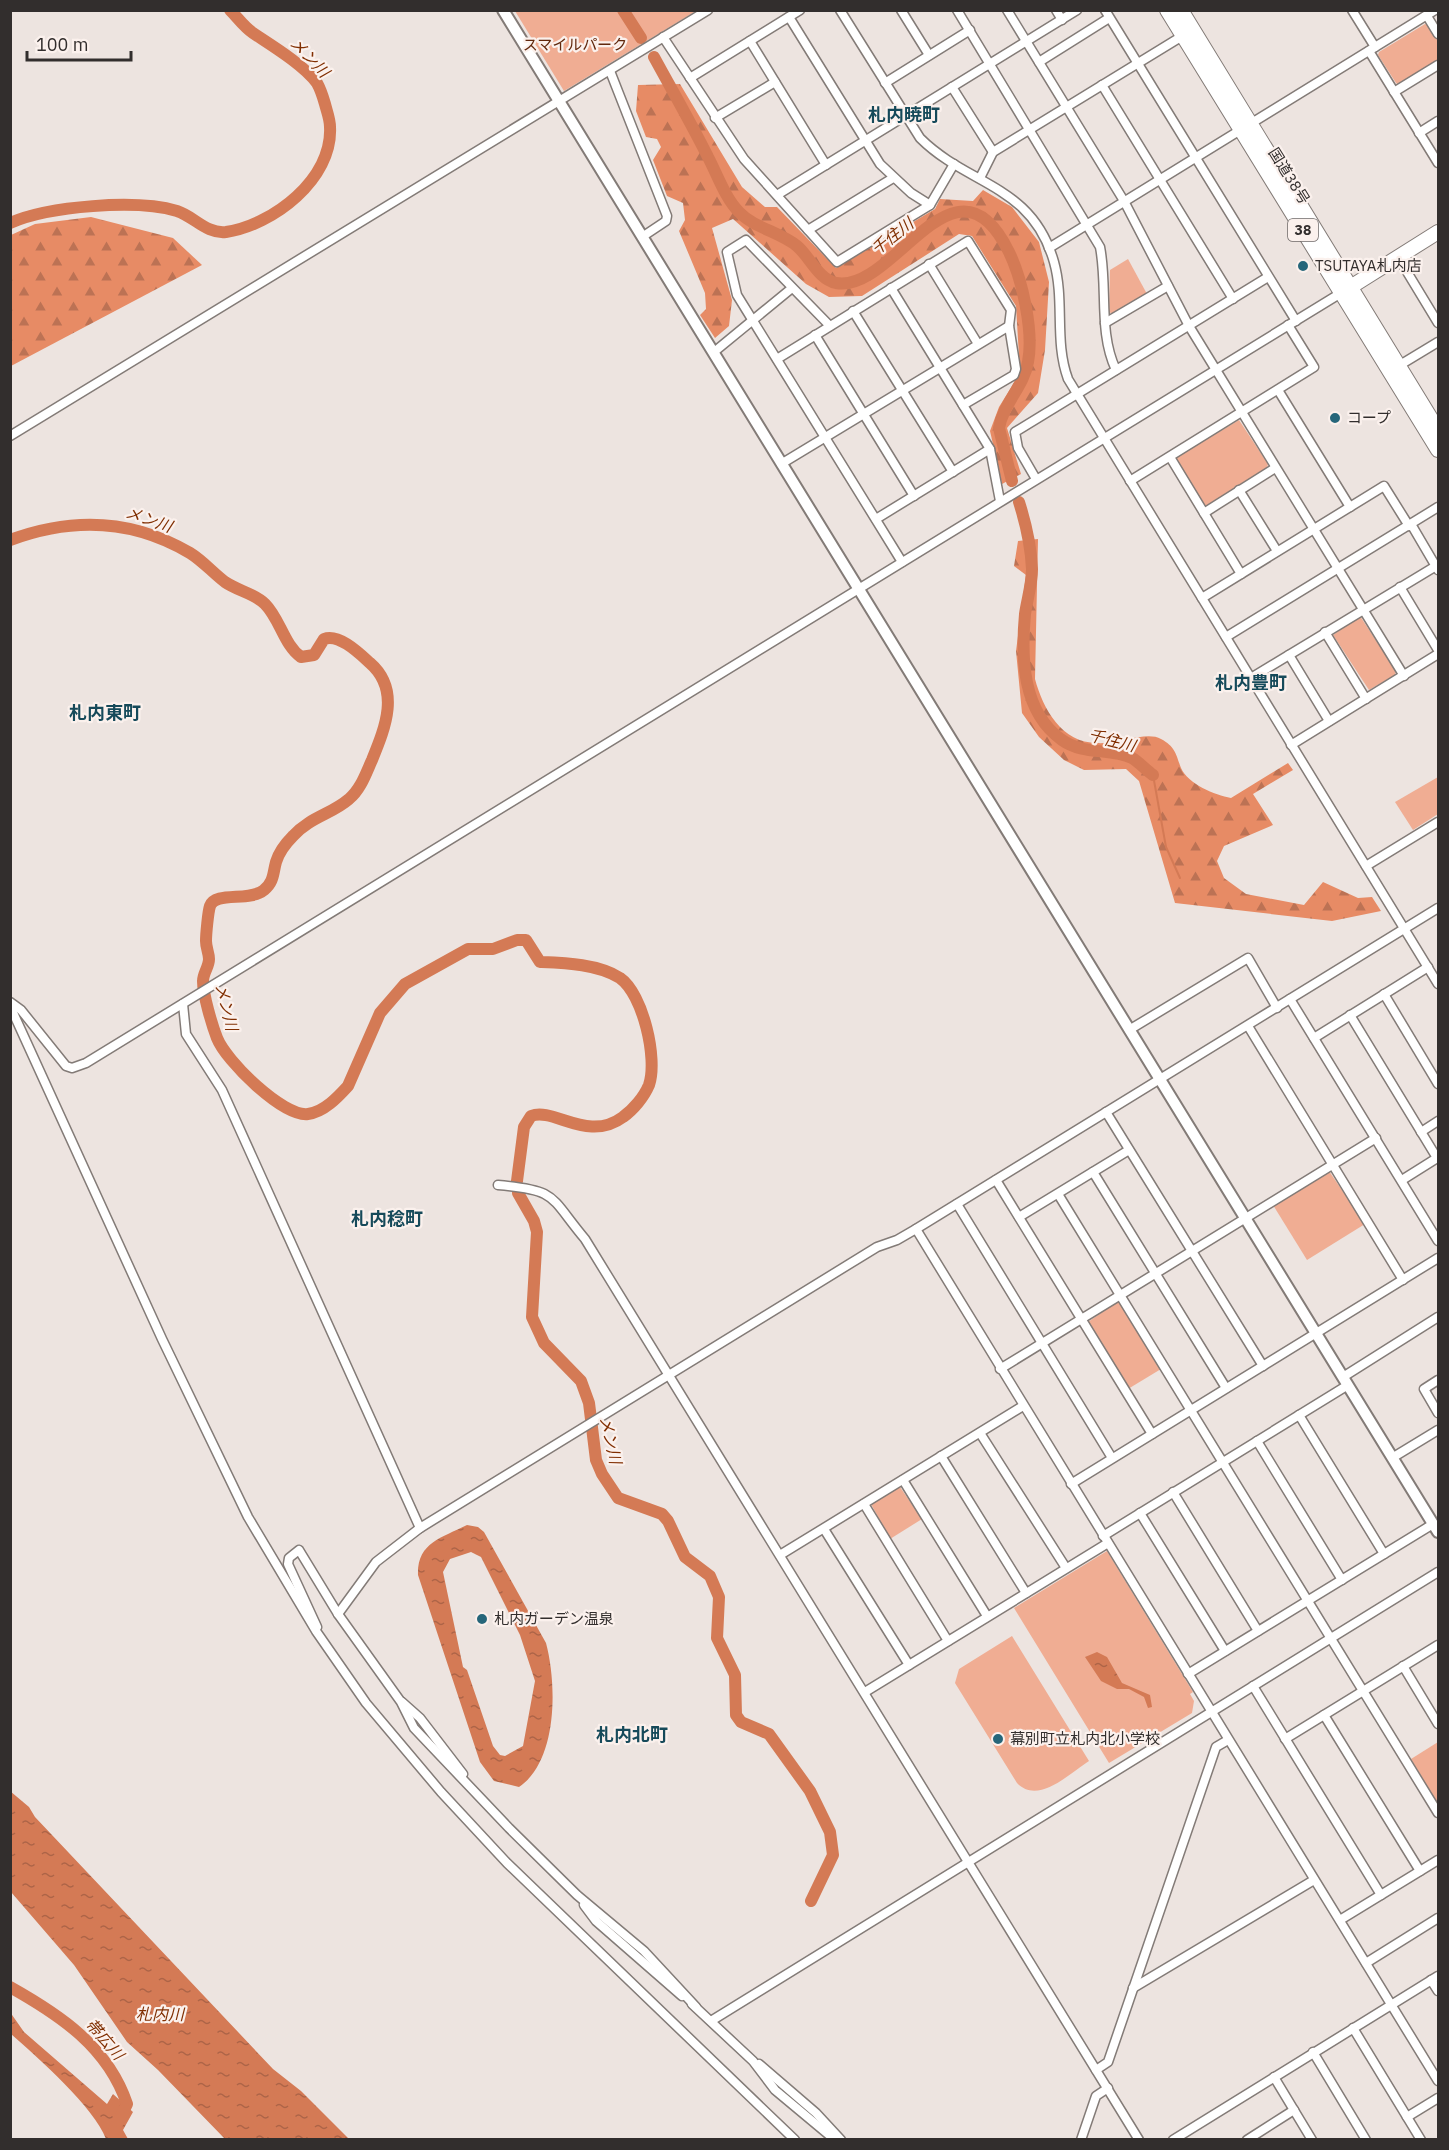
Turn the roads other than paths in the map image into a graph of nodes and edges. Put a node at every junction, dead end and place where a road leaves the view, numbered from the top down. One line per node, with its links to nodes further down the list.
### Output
1 (503, 10): 36 (street)
2 (708, 10): 20 (street)
3 (800, 10): 15 (street)
4 (840, 10): 32 (street)
5 (901, 10): 24 (street)
6 (957, 10): 17 (street)
7 (1007, 10): 22 (street)
8 (1056, 10): 16 (street)
9 (1077, 10): 16 (street)
10 (1167, 10): 19 (main road, 国道38号 / 38)
11 (1181, 10): 41 (main road, 国道38号 / 38)
12 (1352, 10): 23 (street)
13 (1431, 13): 18 (street); 23 (street)
14 (1107, 14): 25 (street); 27 (street)
15 (789, 17): 21 (street); 44 (street)
16 (1062, 20): 22 (street)
17 (969, 30): 24 (street); 26 (street)
18 (1438, 34)
19 (1184, 35): 27 (street); 41 (main road, 国道38号 / 38)
20 (663, 37): 29 (street); 30 (street)
21 (750, 41): 30 (street); 31 (street)
22 (1027, 42): 25 (street); 26 (street)
23 (1372, 49): 35 (street); 41 (street)
24 (929, 55): 32 (street)
25 (1039, 62): 37 (street)
26 (990, 64): 34 (street); 42 (street)
27 (1137, 64): 33 (street); 46 (street)
28 (1438, 64): 35 (street)
29 (610, 71): 36 (street); 59 (street)
30 (690, 78): 39 (street)
31 (775, 82): 39 (street); 49 (street)
32 (885, 83): 38 (street)
33 (1102, 85): 37 (street); 52 (street)
34 (952, 87): 38 (street); 45 (street)
35 (1394, 92): 43 (street)
36 (560, 102): 59 (street); 93 (street)
37 (1066, 107): 42 (street); 54 (street)
38 (905, 117): 44 (street); 47 (street)
39 (715, 118): 53 (street)
40 (1438, 121): 43 (street)
41 (1246, 126): 46 (street); 67 (main road, 国道38号 / 38)
42 (1031, 129): 45 (street); 56 (street)
43 (1419, 133): 48 (street)
44 (865, 141): 49 (street); 50 (street)
45 (993, 152): 51 (street)
46 (1196, 157): 52 (street); 63 (street)
47 (954, 164): 51 (street); 55 (street)
48 (1438, 164)
49 (826, 165): 53 (street)
50 (893, 178): 55 (street); 57 (street)
51 (980, 178): 60 (street)
52 (1160, 179): 54 (street); 68 (street)
53 (777, 195): 57 (street)
54 (1124, 201): 56 (street); 64 (street)
55 (930, 205): 57 (street)
56 (1089, 224): 60 (street); 71 (street)
57 (808, 230)
58 (1438, 232): 61 (main road)
59 (642, 237): 80 (street)
60 (1048, 248): 88 (street)
61 (1398, 257): 67 (main road); 73 (street)
62 (929, 264): 66 (street); 75 (street); 79 (street)
63 (1268, 277): 68 (street); 72 (street)
64 (1168, 286): 71 (street); 76 (street)
65 (792, 288): 70 (street); 70 (street); 74 (street)
66 (891, 288): 69 (street); 83 (street)
67 (1346, 290): 72 (street); 82 (main road, 国道38号 / 38); 97 (main road, 国道38号 / 38)
68 (1233, 298): 76 (street)
69 (853, 311): 74 (street); 86 (street)
70 (753, 321): 80 (street); 81 (street)
71 (1105, 323): 84 (street)
72 (1292, 323): 85 (street); 87 (street)
73 (1438, 323)
74 (830, 326): 77 (street)
75 (1009, 326): 79 (street); 89 (street)
76 (1189, 326): 84 (street); 85 (street)
77 (815, 335): 81 (street); 90 (street)
78 (1438, 342): 82 (street)
79 (978, 344): 83 (street)
80 (714, 352): 99 (street)
81 (777, 359): 94 (street)
82 (1400, 365): 92 (main road, 国道38号 / 38)
83 (939, 367): 86 (street); 89 (street)
84 (1116, 370): 88 (street)
85 (1215, 370): 91 (street); 95 (street)
86 (901, 390): 90 (street); 101 (street)
87 (1278, 390): 91 (street); 107 (street)
88 (1076, 394): 95 (street); 102 (street)
89 (963, 405): 96 (street)
90 (864, 413): 94 (street); 105 (street)
91 (1242, 413): 98 (street); 100 (street)
92 (1438, 430)
93 (10, 436)
94 (825, 437): 99 (street); 110 (street)
95 (1104, 438): 102 (street); 103 (street)
96 (990, 449): 101 (street); 106 (street)
97 (1438, 450)
98 (1170, 457): 103 (street); 109 (street)
99 (782, 464): 119 (street)
100 (1275, 468): 104 (street); 112 (street)
101 (953, 472): 105 (street)
102 (1036, 479): 106 (street)
103 (1130, 481): 120 (street)
104 (1239, 490): 109 (street); 113 (street)
105 (914, 496): 110 (street)
106 (1000, 501): 114 (street)
107 (1350, 507): 111 (street); 112 (street)
108 (1438, 507): 111 (street)
109 (1204, 513): 117 (street)
110 (876, 519): 114 (street)
111 (1410, 525): 115 (street); 116 (street)
112 (1313, 529): 113 (street); 115 (street)
113 (1277, 551): 117 (street)
114 (902, 562): 119 (street)
115 (1338, 568): 121 (street); 123 (street)
116 (1437, 568): 118 (street)
117 (1241, 573): 120 (street)
118 (1400, 587): 121 (street); 124 (street)
119 (858, 588): 141 (street); 145 (street)
120 (1202, 598): 123 (street)
121 (1363, 609): 122 (street); 127 (street)
122 (1325, 632): 126 (street); 129 (street)
123 (1226, 638): 128 (street)
124 (1438, 650)
125 (1438, 654): 127 (street)
126 (1289, 655): 128 (street); 130 (street)
127 (1404, 676): 129 (street)
128 (1251, 678): 131 (street)
129 (1366, 699): 130 (street)
130 (1329, 721): 131 (street)
131 (1291, 745): 133 (street)
132 (1438, 822): 133 (street)
133 (1366, 866): 135 (street)
134 (1438, 908): 135 (street)
135 (1404, 929): 136 (street); 139 (street)
136 (1428, 967): 137 (street); 138 (street)
137 (1438, 984)
138 (1384, 994): 143 (street); 148 (street)
139 (1290, 999): 142 (street); 146 (street)
140 (10, 1004): 141 (street); 210 (street)
141 (183, 1004): 197 (street)
142 (1277, 1008): 144 (street); 145 (street)
143 (1350, 1016): 146 (street); 151 (street)
144 (1248, 1026): 147 (street); 154 (street)
145 (1129, 1030): 147 (street)
146 (1314, 1038): 152 (street)
147 (1160, 1079): 149 (street); 162 (street)
148 (1438, 1084)
149 (1107, 1112): 153 (street); 156 (street)
150 (1438, 1121): 151 (street)
151 (1421, 1132): 157 (street)
152 (1376, 1138): 154 (street); 157 (street)
153 (1130, 1150): 155 (street); 165 (street)
154 (1333, 1165): 162 (street); 168 (street)
155 (1093, 1172): 159 (street); 167 (street)
156 (996, 1180): 160 (street); 161 (street)
157 (1402, 1180): 164 (street)
158 (498, 1185): 176 (street)
159 (1058, 1194): 161 (street); 169 (street)
160 (957, 1204): 163 (street); 173 (street)
161 (1019, 1217): 171 (street)
162 (1245, 1218): 165 (street); 172 (street)
163 (916, 1229): 175 (street); 176 (street)
164 (1438, 1240)
165 (1192, 1251): 167 (street); 174 (street)
166 (1438, 1258): 168 (street)
167 (1156, 1274): 169 (street); 179 (street)
168 (1403, 1280): 172 (street)
169 (1121, 1294): 171 (street); 181 (street)
170 (1438, 1317): 178 (street)
171 (1081, 1319): 173 (street); 186 (street)
172 (1316, 1334): 174 (street); 178 (street)
173 (1042, 1344): 175 (street); 189 (street)
174 (1263, 1366): 179 (street)
175 (1000, 1369): 180 (street)
176 (668, 1374): 197 (street); 202 (street)
177 (1438, 1380): 182 (street)
178 (1345, 1381): 183 (street); 190 (street)
179 (1226, 1388): 181 (street)
180 (1023, 1406): 185 (street); 193 (street)
181 (1191, 1410): 186 (street); 191 (street)
182 (1438, 1413)
183 (1299, 1415): 187 (street); 201 (street)
184 (1438, 1430): 190 (street)
185 (980, 1432): 188 (street); 203 (street)
186 (1152, 1434): 189 (street)
187 (1257, 1441): 191 (street); 205 (street)
188 (941, 1456): 192 (street); 206 (street)
189 (1112, 1458): 193 (street)
190 (1392, 1458): 198 (street)
191 (1223, 1462): 194 (street); 207 (street)
192 (903, 1480): 195 (street); 209 (street)
193 (1071, 1484): 200 (street)
194 (1173, 1492): 196 (street); 211 (street)
195 (864, 1504): 199 (street); 213 (street)
196 (1140, 1513): 200 (street); 215 (street)
197 (420, 1527): 208 (street)
198 (1436, 1528): 201 (street)
199 (824, 1529): 202 (street); 216 (street)
200 (1105, 1539): 203 (street); 218 (street)
201 (1384, 1554): 205 (street)
202 (780, 1555): 221 (street)
203 (1066, 1569): 206 (street)
204 (1438, 1572): 212 (street)
205 (1342, 1580): 207 (street)
206 (1026, 1593): 209 (street)
207 (1309, 1600): 211 (street); 212 (street)
208 (338, 1614): 210 (street); 240 (street)
209 (987, 1616): 213 (street)
210 (316, 1631): 252 (street)
211 (1258, 1631): 215 (street)
212 (1332, 1638): 219 (street); 220 (street)
213 (948, 1641): 216 (street)
214 (1438, 1645): 217 (street)
215 (1225, 1652): 218 (street)
216 (909, 1665): 221 (street)
217 (1403, 1666): 220 (street); 224 (street)
218 (1188, 1674): 222 (street)
219 (1253, 1686): 222 (street); 225 (street)
220 (1364, 1690): 223 (street); 227 (street)
221 (865, 1692): 229 (street)
222 (1211, 1712): 226 (street); 229 (street)
223 (1324, 1715): 225 (street); 230 (street)
224 (1438, 1724)
225 (1285, 1739): 232 (street)
226 (1228, 1740): 231 (street); 237 (street)
227 (1438, 1813)
228 (1438, 1860): 230 (street)
229 (969, 1862): 240 (street); 244 (street)
230 (1420, 1871): 232 (street)
231 (1314, 1880): 234 (street); 237 (street)
232 (1381, 1895): 234 (street)
233 (1438, 1918): 235 (street)
234 (1340, 1920): 235 (street)
235 (1366, 1963): 239 (street)
236 (1435, 1978): 238 (street); 239 (street)
237 (1133, 1988): 244 (street)
238 (1438, 1991)
239 (1391, 2005): 241 (street); 246 (street)
240 (711, 2021): 243 (street)
241 (1353, 2028): 242 (street); 250 (street)
242 (1313, 2052): 245 (street); 260 (street)
243 (753, 2061): 253 (street); 254 (street)
244 (1096, 2070): 247 (street)
245 (1274, 2077): 249 (street); 257 (street)
246 (1438, 2081)
247 (1108, 2088): 255 (street); 256 (street)
248 (1438, 2098): 250 (street)
249 (1294, 2110): 251 (street); 259 (street)
250 (1407, 2117): 261 (street)
251 (1259, 2136): 258 (street)
252 (795, 2139)
253 (835, 2139)
254 (841, 2139)
255 (1081, 2139)
256 (1139, 2139)
257 (1173, 2139)
258 (1247, 2139)
259 (1312, 2139)
260 (1366, 2139)
261 (1421, 2139)

